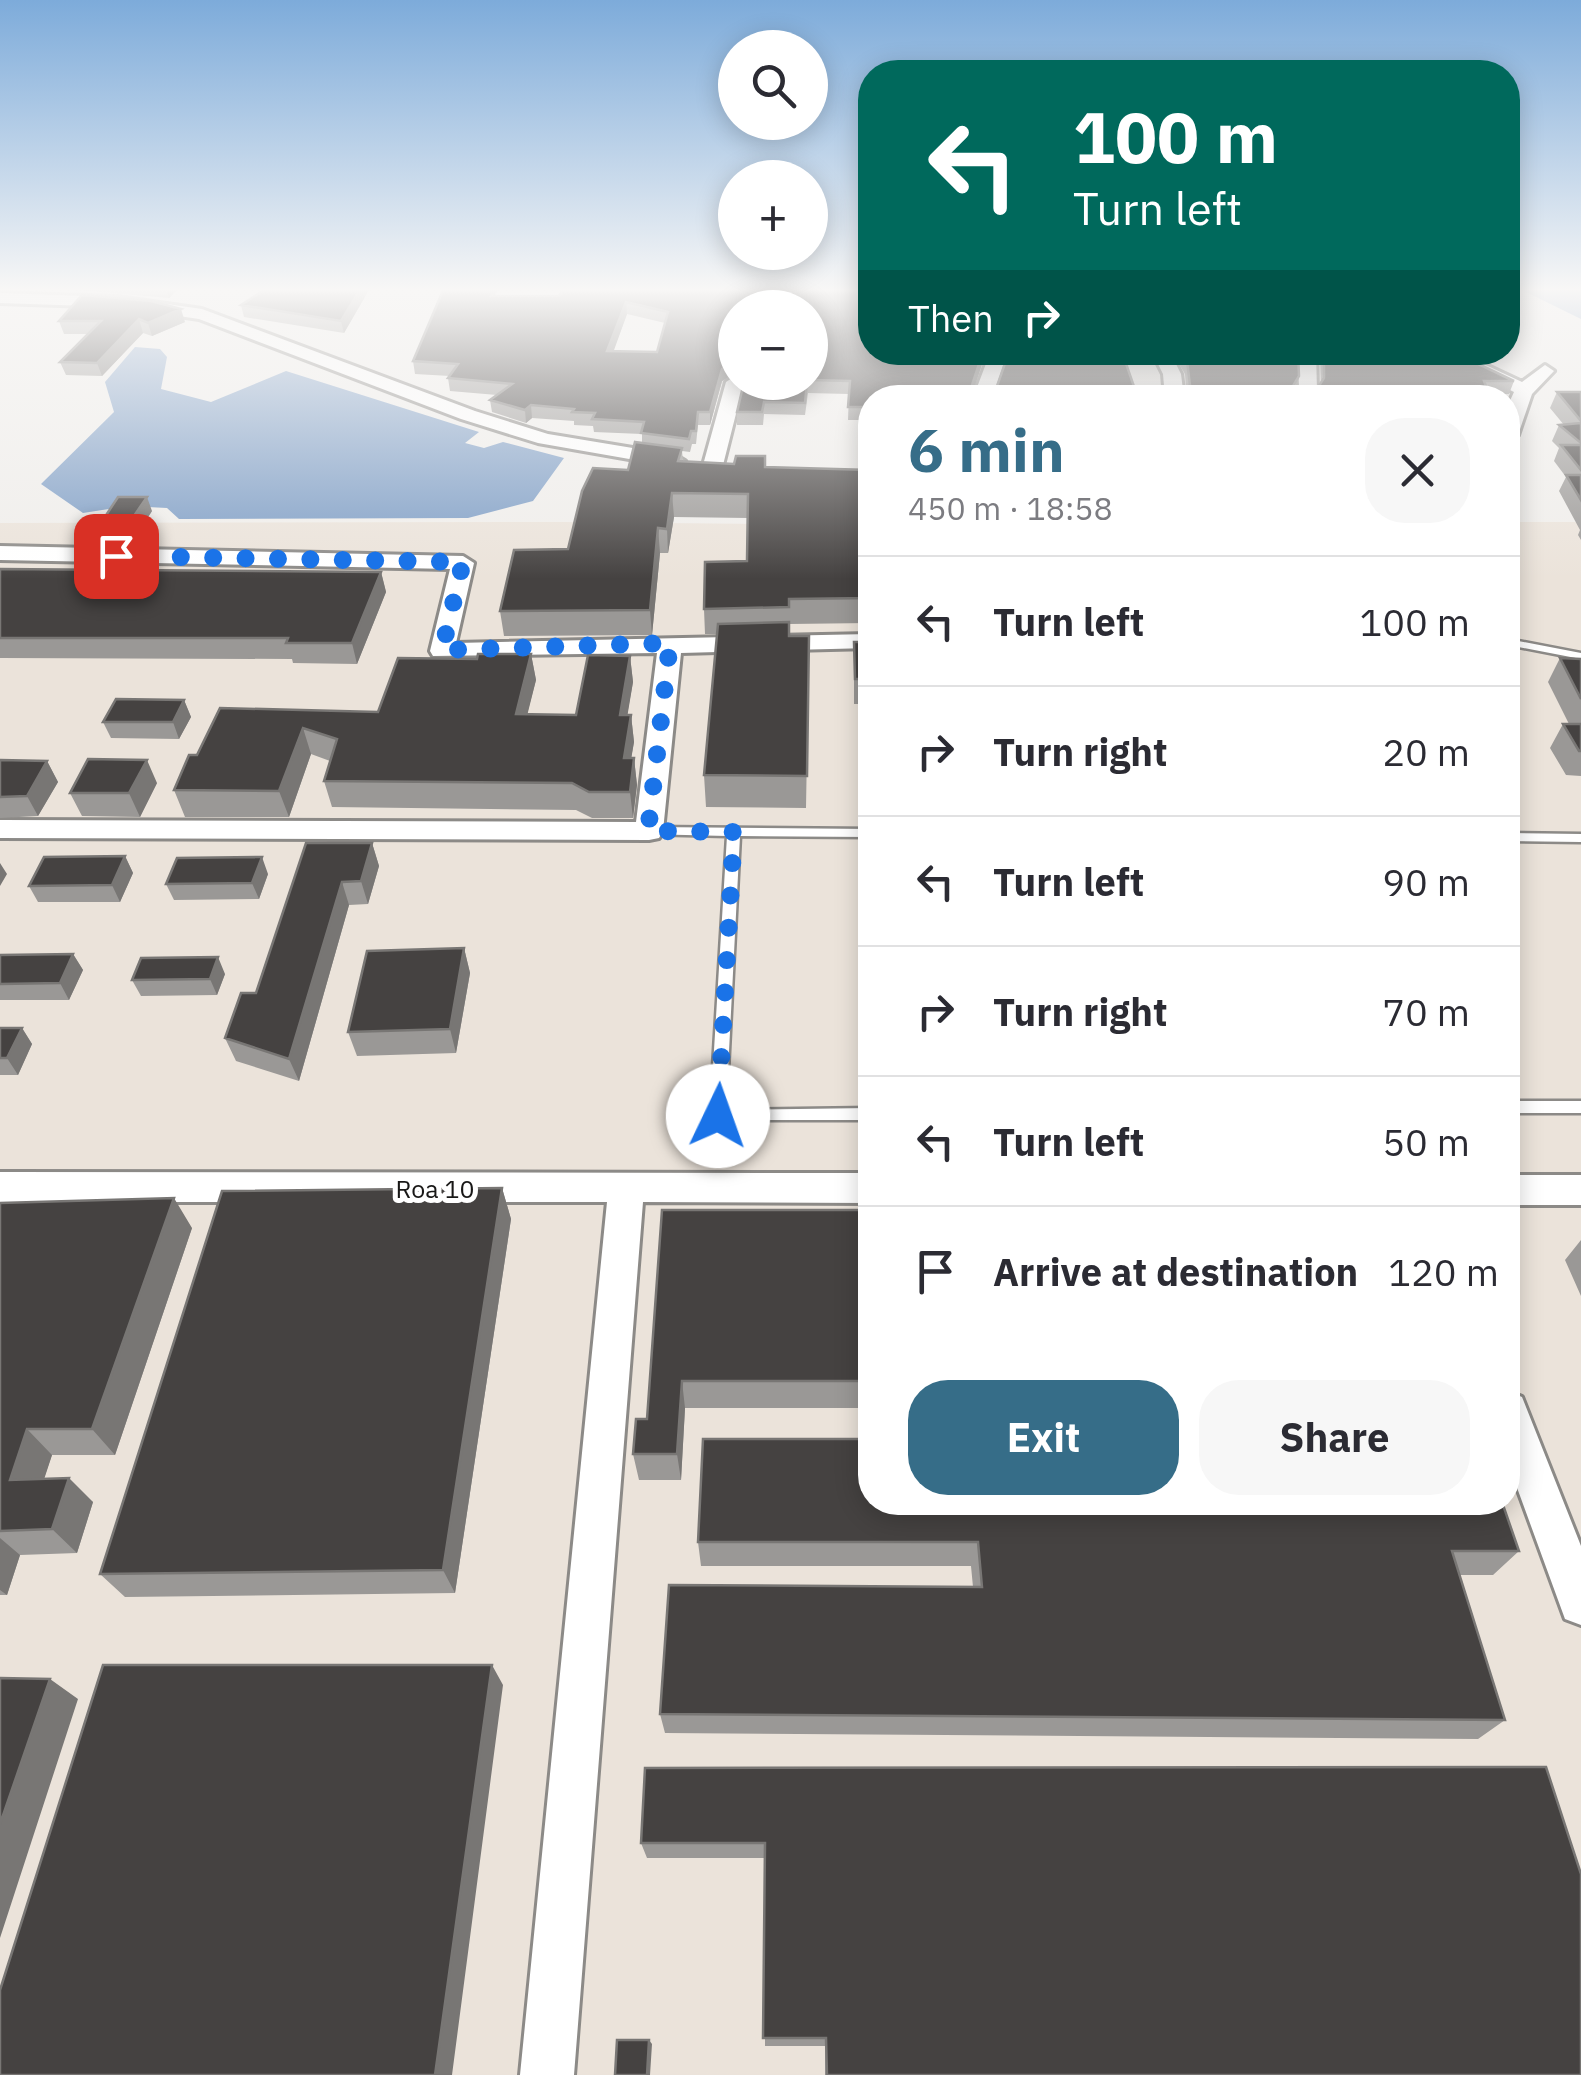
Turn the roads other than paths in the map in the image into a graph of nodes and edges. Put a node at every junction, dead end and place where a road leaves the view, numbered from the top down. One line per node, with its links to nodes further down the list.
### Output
1 (387, 385): 5 (street)
2 (1528, 385): 3 (street)
3 (1522, 389): 4 (street)
4 (1520, 393)
5 (732, 400)
6 (0, 553): 8 (street)
7 (858, 641): 8 (street)
8 (670, 643): 12 (street)
9 (1520, 644): 10 (lane)
10 (1581, 656)
11 (0, 829): 12 (street)
12 (648, 831): 13 (lane)
13 (734, 832): 14 (lane); 19 (lane)
14 (858, 833)
15 (1520, 837): 16 (lane)
16 (1581, 838)
17 (1581, 1106): 18 (lane)
18 (1520, 1107)
19 (858, 1114)
20 (0, 1187): 21 (street, Roa 10)
21 (626, 1188): 22 (street, Roa 10); 27 (street)
22 (858, 1188)
23 (1520, 1190): 24 (street)
24 (1581, 1190)
25 (1520, 1442): 26 (street)
26 (1581, 1604)
27 (547, 2075)

